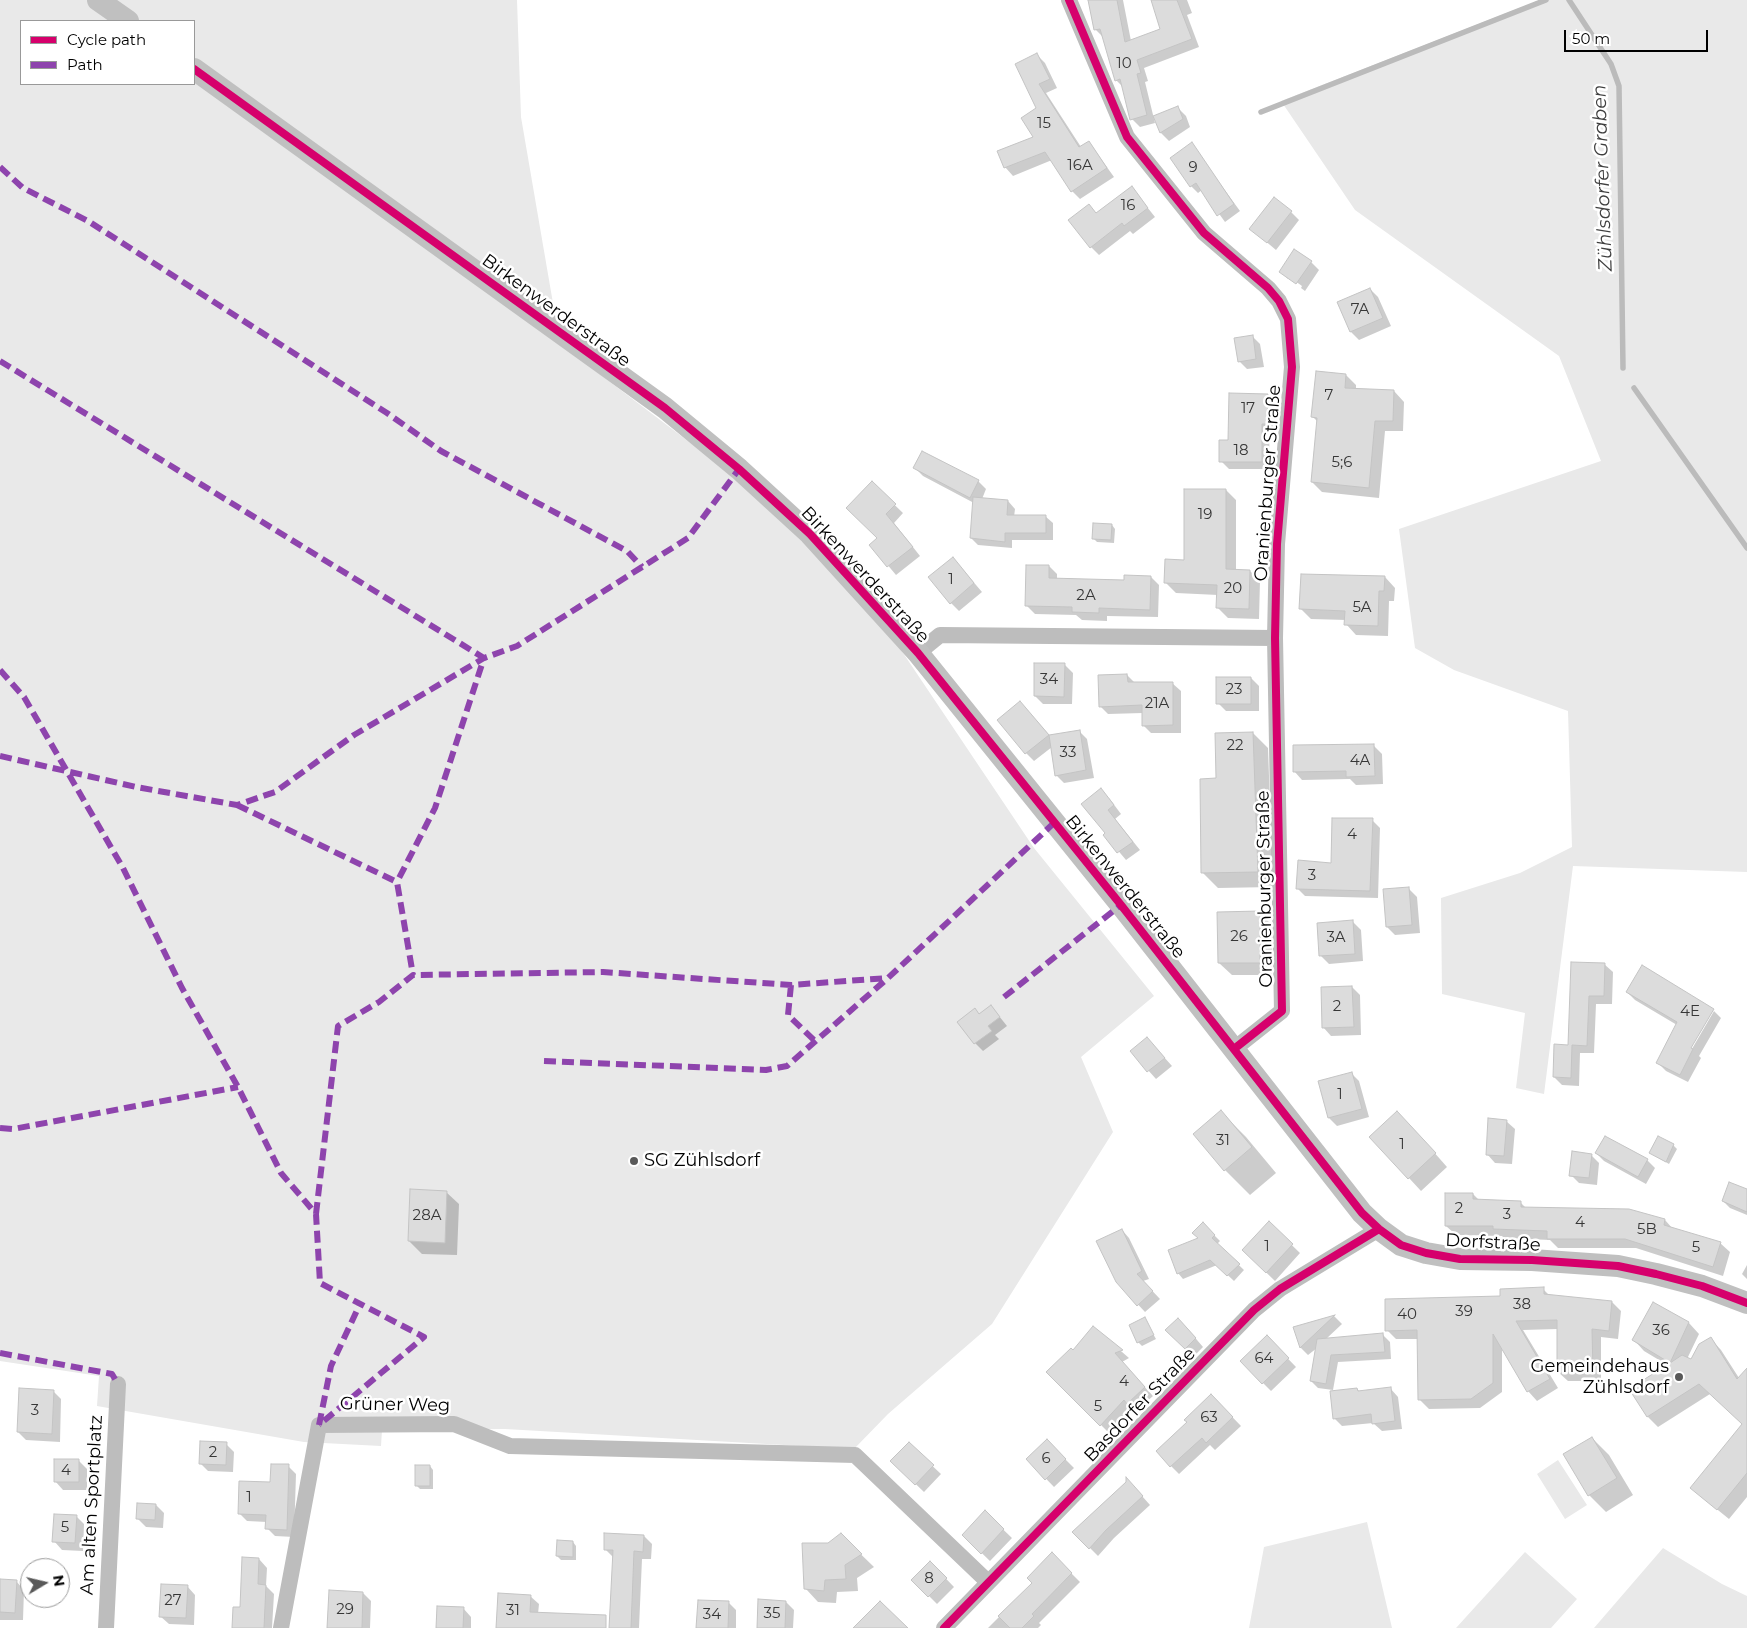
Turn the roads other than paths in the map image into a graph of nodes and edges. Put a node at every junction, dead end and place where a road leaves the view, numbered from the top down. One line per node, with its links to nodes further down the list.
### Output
1 (98, 0): 3 (street)
2 (1069, 0): 5 (street, Oranienburger Straße)
3 (127, 20)
4 (195, 70): 6 (street, Birkenwerderstraße)
5 (1275, 638): 6 (street); 7 (street, Oranienburger Straße)
6 (918, 653): 7 (street, Birkenwerderstraße)
7 (1234, 1049): 8 (street, Dorfstraße)
8 (1379, 1230): 9 (street, Dorfstraße); 11 (street, Basdorfer Straße)
9 (1747, 1303)
10 (118, 1384): 12 (street, Am alten Sportplatz)
11 (988, 1582): 13 (street, Grüner Weg); 14 (street, Basdorfer Straße)
12 (106, 1628)
13 (281, 1628)
14 (944, 1628)

